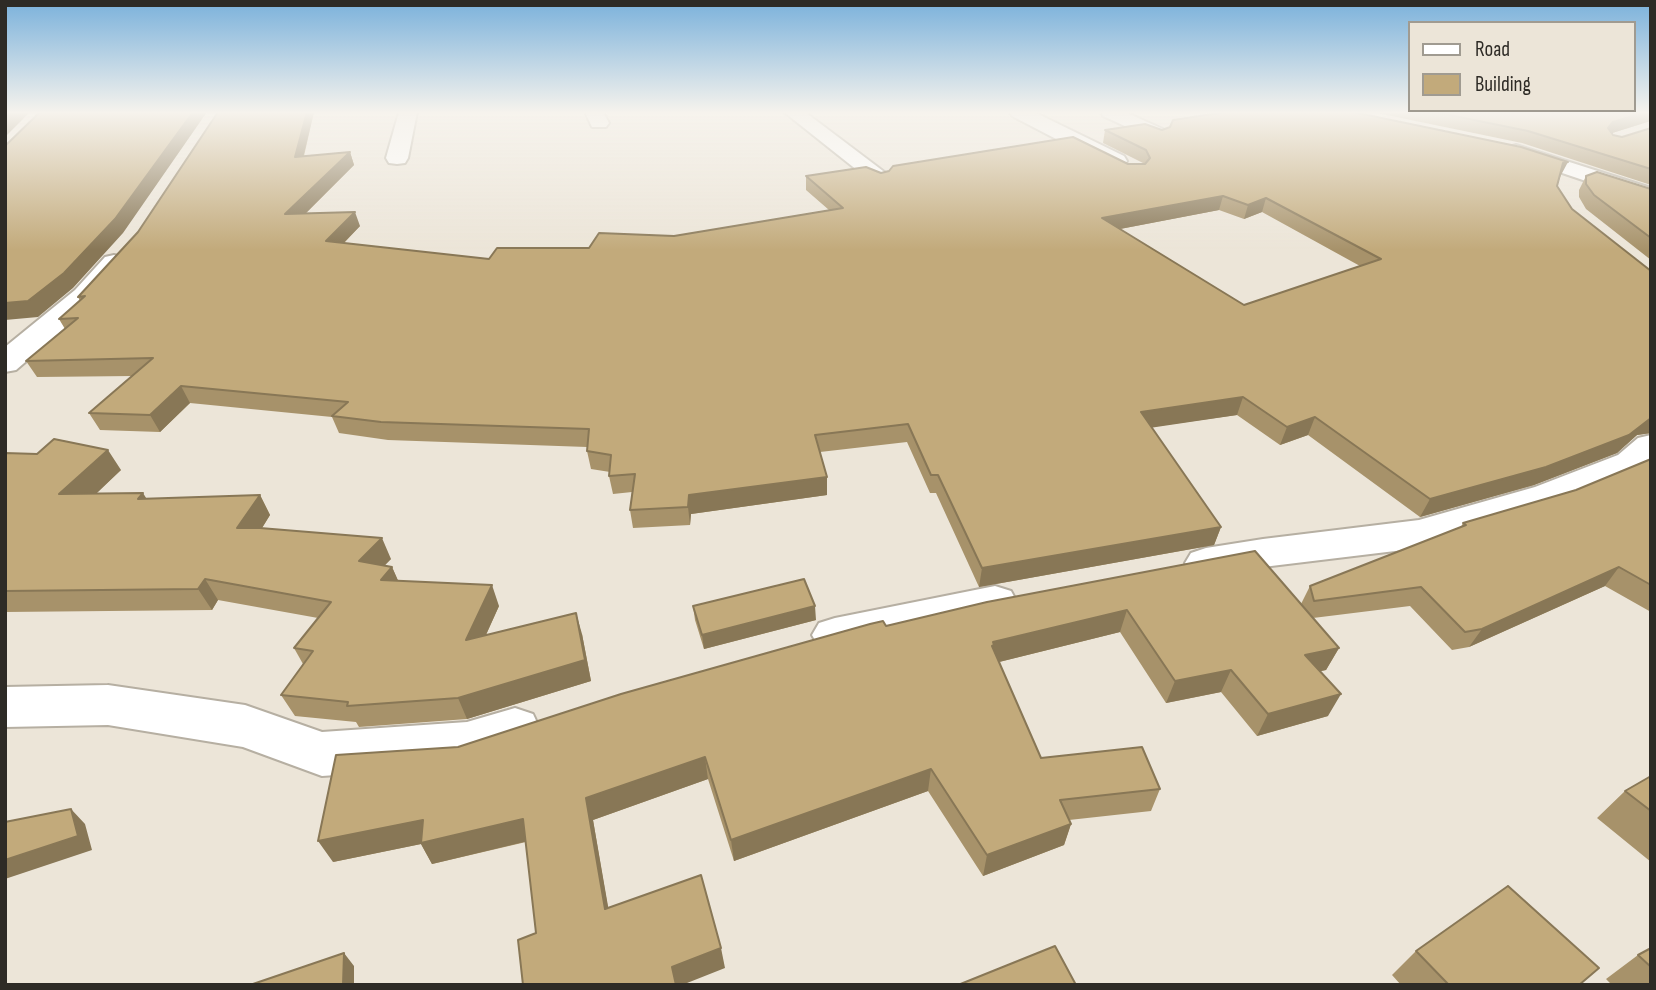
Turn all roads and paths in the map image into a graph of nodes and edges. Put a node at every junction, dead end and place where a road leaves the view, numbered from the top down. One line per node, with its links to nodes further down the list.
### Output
1 (855, 158): 6 (street)
2 (1110, 158): 4 (street)
3 (1535, 158): 5 (street)
4 (1133, 170)
5 (1592, 175): 7 (street); 8 (street)
6 (880, 177)
7 (1565, 191)
8 (1651, 196)
9 (126, 249): 10 (street)
10 (5, 363)
11 (1651, 446): 12 (street)
12 (1168, 570)
13 (1032, 596): 14 (street)
14 (791, 647)
15 (5, 707): 16 (street)
16 (559, 714)

